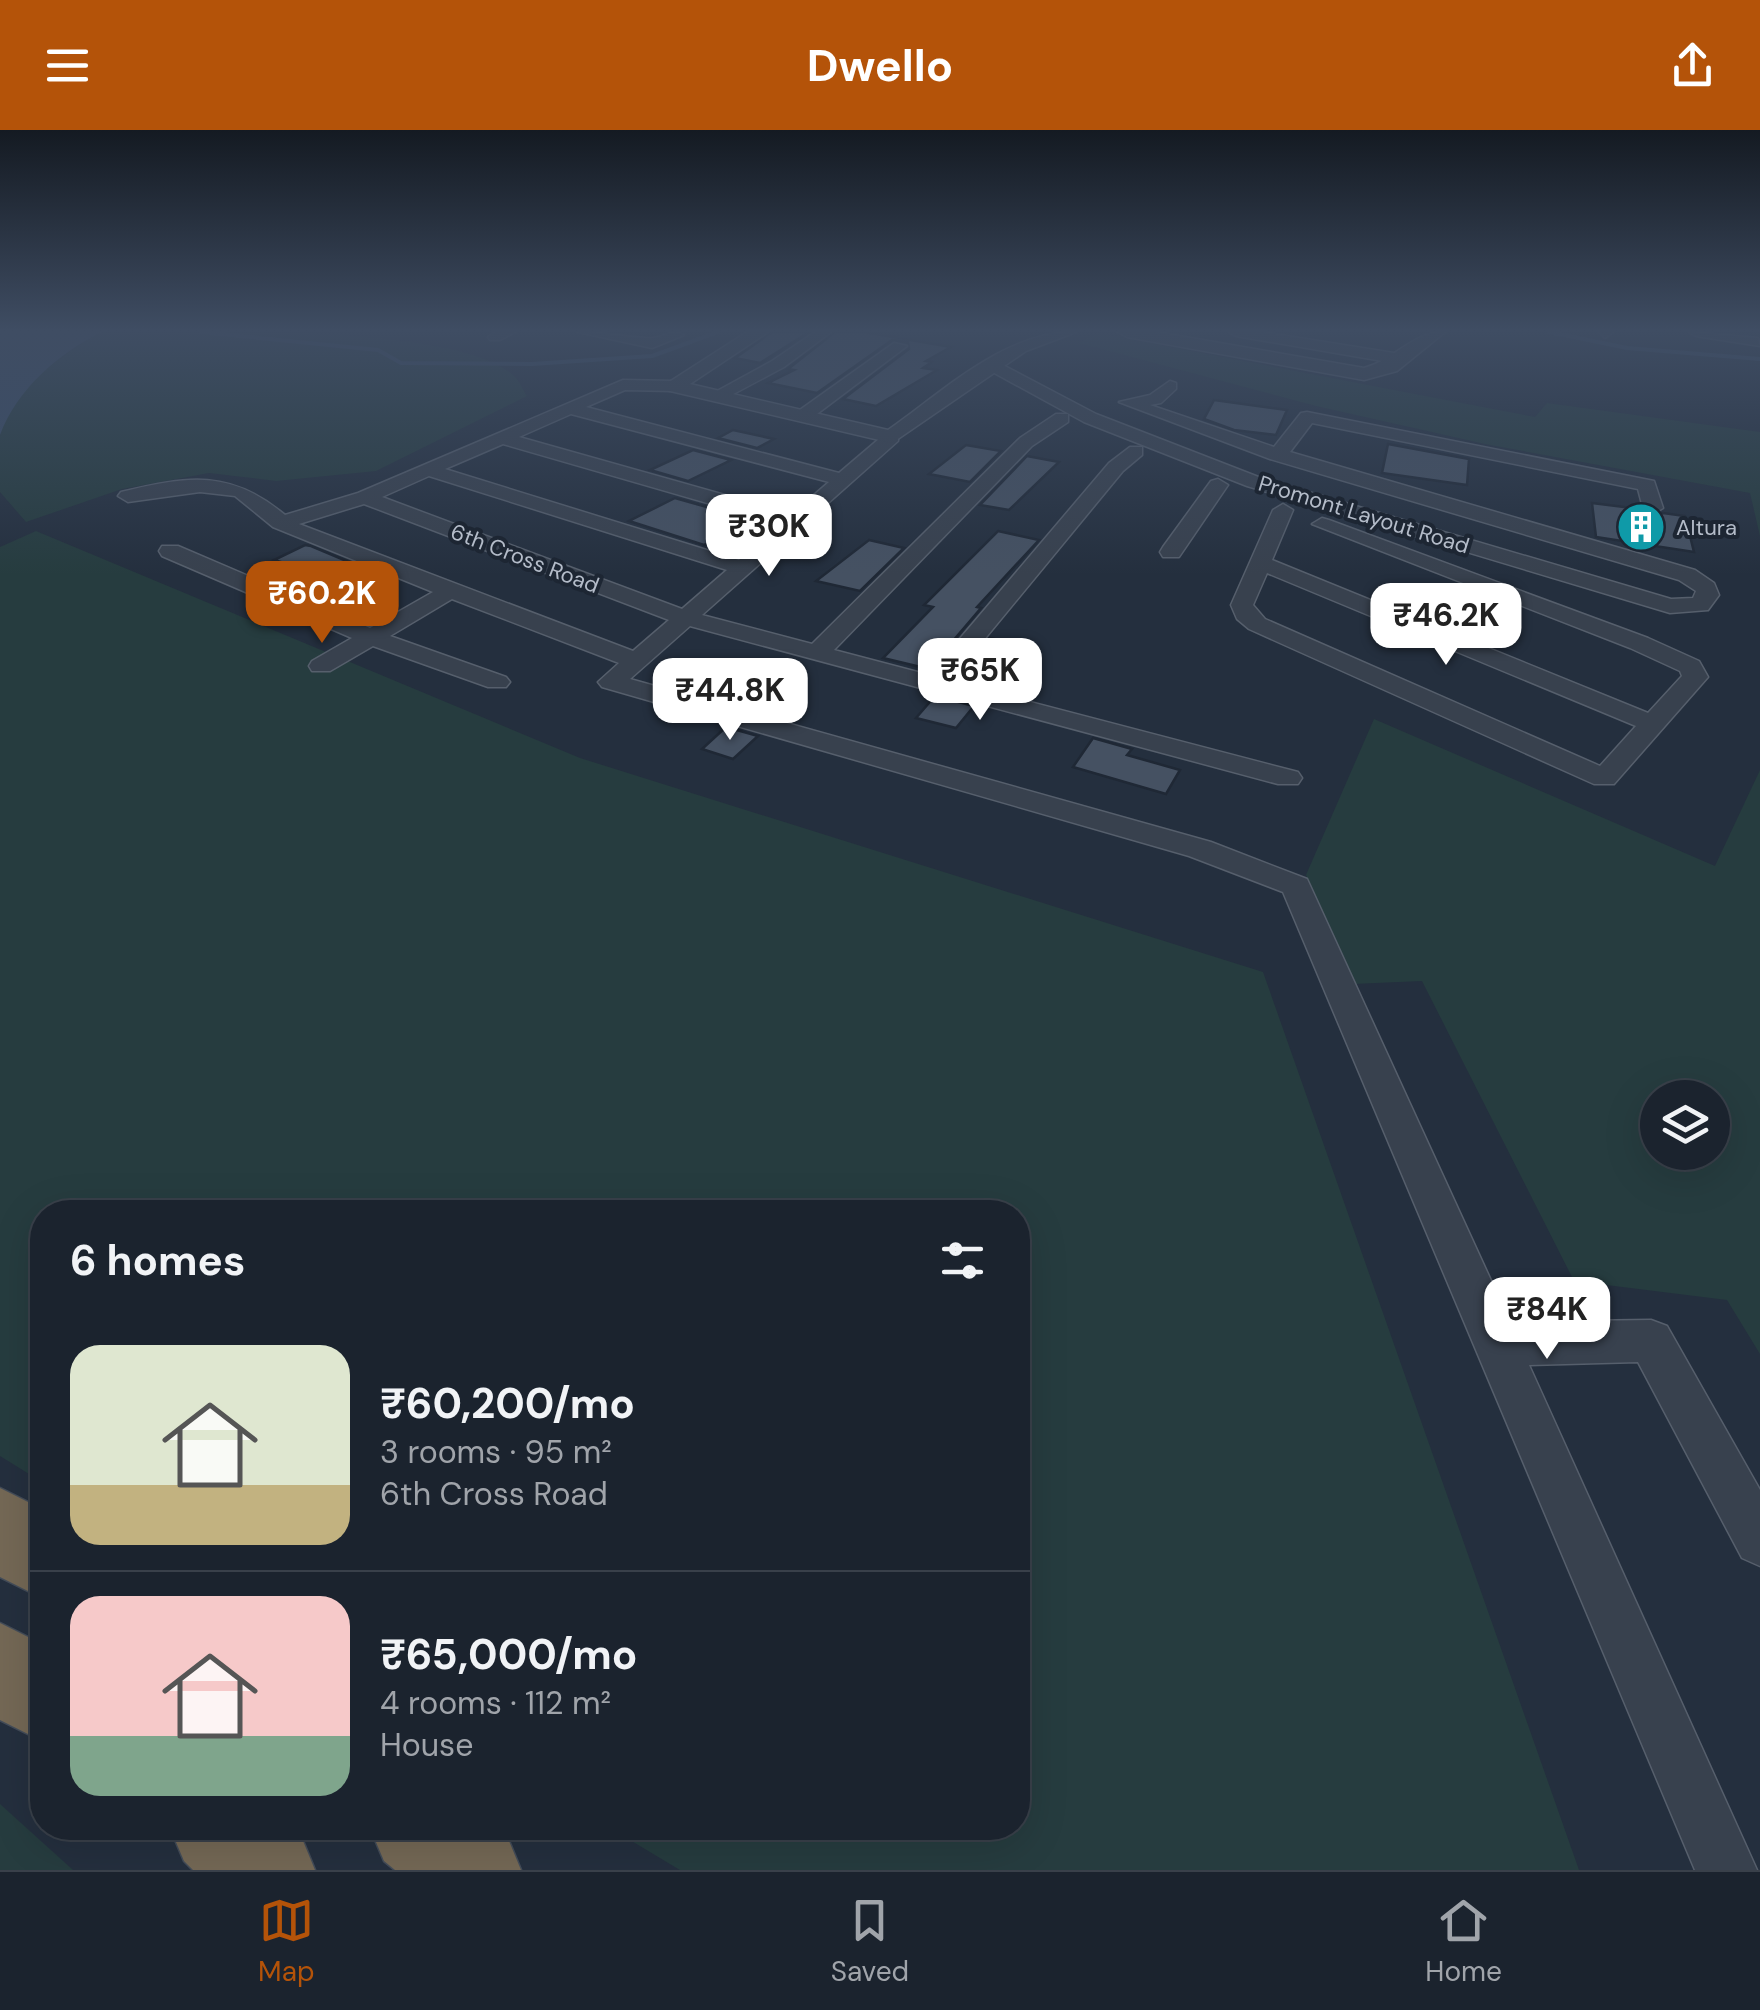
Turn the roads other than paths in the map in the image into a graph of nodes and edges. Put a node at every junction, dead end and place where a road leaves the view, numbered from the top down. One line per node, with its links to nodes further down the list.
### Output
1 (558, 413): 12 (street)
2 (590, 413): 18 (street)
3 (791, 413): 10 (street)
4 (807, 413): 10 (street)
5 (927, 413): 13 (street)
6 (1055, 413): 11 (street)
7 (1080, 413): 14 (street, Promont Layout Road)
8 (1142, 413): 14 (street)
9 (1158, 413): 16 (street)
10 (803, 416): 13 (street)
11 (1062, 418): 15 (street); 33 (street)
12 (503, 438): 17 (street); 24 (street)
13 (892, 438): 18 (street)
14 (1173, 450): 16 (street, Promont Layout Road)
15 (1136, 452): 19 (street); 37 (street)
16 (1276, 455): 22 (street)
17 (428, 470): 21 (street); 29 (street)
18 (843, 480): 24 (street)
19 (1218, 485): 23 (street); 27 (street)
20 (128, 496): 25 (street)
21 (365, 496): 25 (street); 31 (street, 6th Cross Road)
22 (1653, 508)
23 (1283, 510): 28 (street); 38 (street)
24 (796, 522): 29 (street)
25 (280, 523): 30 (street)
26 (170, 551): 32 (street)
27 (1171, 552)
28 (1260, 563): 38 (street); 38 (street)
29 (742, 568): 31 (street)
30 (448, 592): 32 (street); 34 (street)
31 (685, 618): 33 (street, 6th Cross Road); 34 (street)
32 (369, 636): 35 (street); 36 (street)
33 (818, 652): 37 (street, 6th Cross Road)
34 (636, 661): 40 (street)
35 (321, 666)
36 (497, 682)
37 (936, 682): 39 (street, 6th Cross Road)
38 (1653, 724)
39 (1288, 778)
40 (1497, 1344): 42 (street); 50 (street)
41 (0, 1528): 43 (highway)
42 (1760, 1540)
43 (30, 1549)
44 (0, 1666): 45 (highway)
45 (30, 1688)
46 (231, 1840): 48 (highway)
47 (433, 1840): 49 (highway)
48 (267, 1870)
49 (472, 1870)
50 (1726, 1870)

